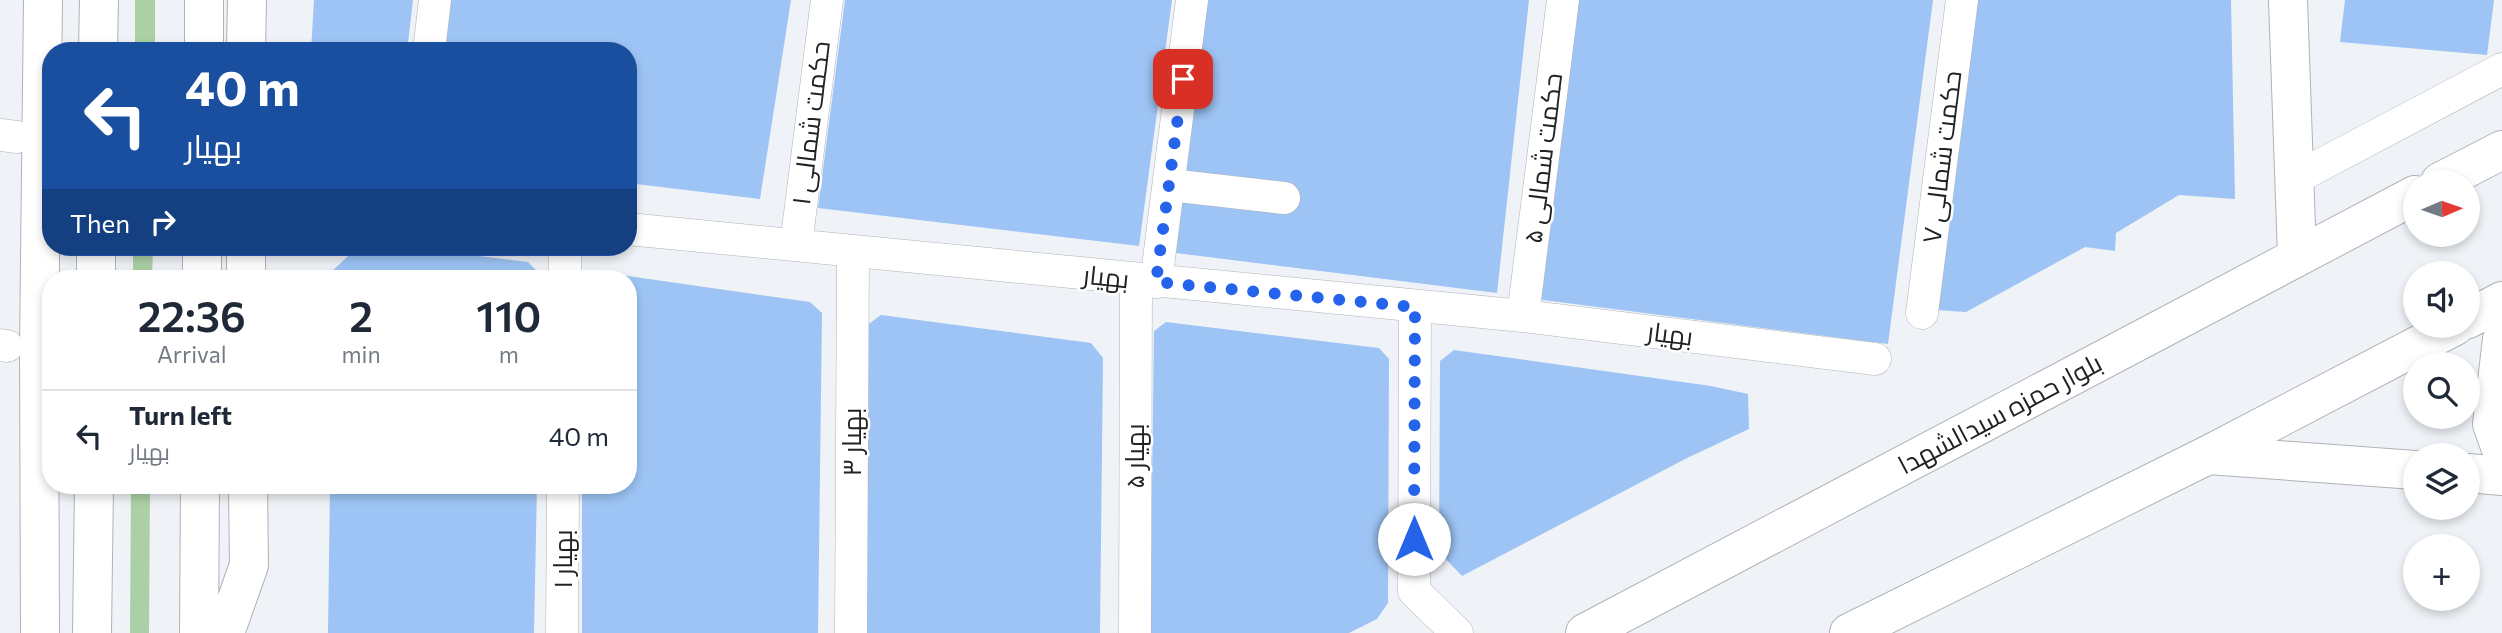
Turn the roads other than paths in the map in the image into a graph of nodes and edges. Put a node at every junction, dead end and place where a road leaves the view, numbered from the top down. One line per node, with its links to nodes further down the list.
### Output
1 (43, 0): 11 (main road)
2 (99, 0): 12 (main road)
3 (204, 0): 13 (main road)
4 (247, 0): 14 (main road)
5 (435, 0): 15 (street)
6 (827, 0): 25 (street, حکمت شمالی ۱)
7 (1192, 0): 21 (street, بهیار ۵)
8 (1563, 0): 33 (street, حکمت شمالی ۵)
9 (1962, 0): 31 (street, حکمت شمالی ۷)
10 (2288, 0): 20 (main road)
11 (42, 42)
12 (98, 42)
13 (204, 42)
14 (246, 42)
15 (430, 42)
16 (2502, 69): 20 (street)
17 (42, 70): 46 (main road)
18 (2502, 150): 19 (main road)
19 (2463, 170)
20 (2294, 179): 27 (main road)
21 (1170, 185): 22 (street); 28 (street, بهیار ۵)
22 (1284, 198)
23 (2403, 201): 27 (main road, بلوار حمزه سیدالشهدا)
24 (637, 230): 25 (street, بهیار)
25 (796, 245): 26 (street, بهیار)
26 (853, 252): 28 (street, بهیار); 51 (street, بهیار ۳)
27 (2297, 256): 54 (main road, بلوار حمزه سیدالشهدا)
28 (1146, 281): 30 (street, بهیار); 52 (street, بهیار ۵)
29 (2502, 301): 32 (main road)
30 (1415, 307): 33 (street, بهیار); 53 (street)
31 (1922, 313)
32 (2480, 313)
33 (1523, 316): 36 (street, بهیار)
34 (2432, 338): 38 (main road)
35 (2502, 339): 37 (main road)
36 (1875, 359)
37 (2502, 452)
38 (2208, 455): 39 (main road); 55 (main road)
39 (2403, 469)
40 (2480, 474): 41 (main road)
41 (2502, 476)
42 (94, 494): 47 (main road)
43 (200, 494): 48 (main road)
44 (248, 494): 49 (main road)
45 (563, 494): 50 (street, بهیار ۱)
46 (40, 633)
47 (92, 633)
48 (199, 633)
49 (225, 633)
50 (562, 633)
51 (851, 633)
52 (1135, 633)
53 (1457, 633)
54 (1585, 633)
55 (1849, 633)

